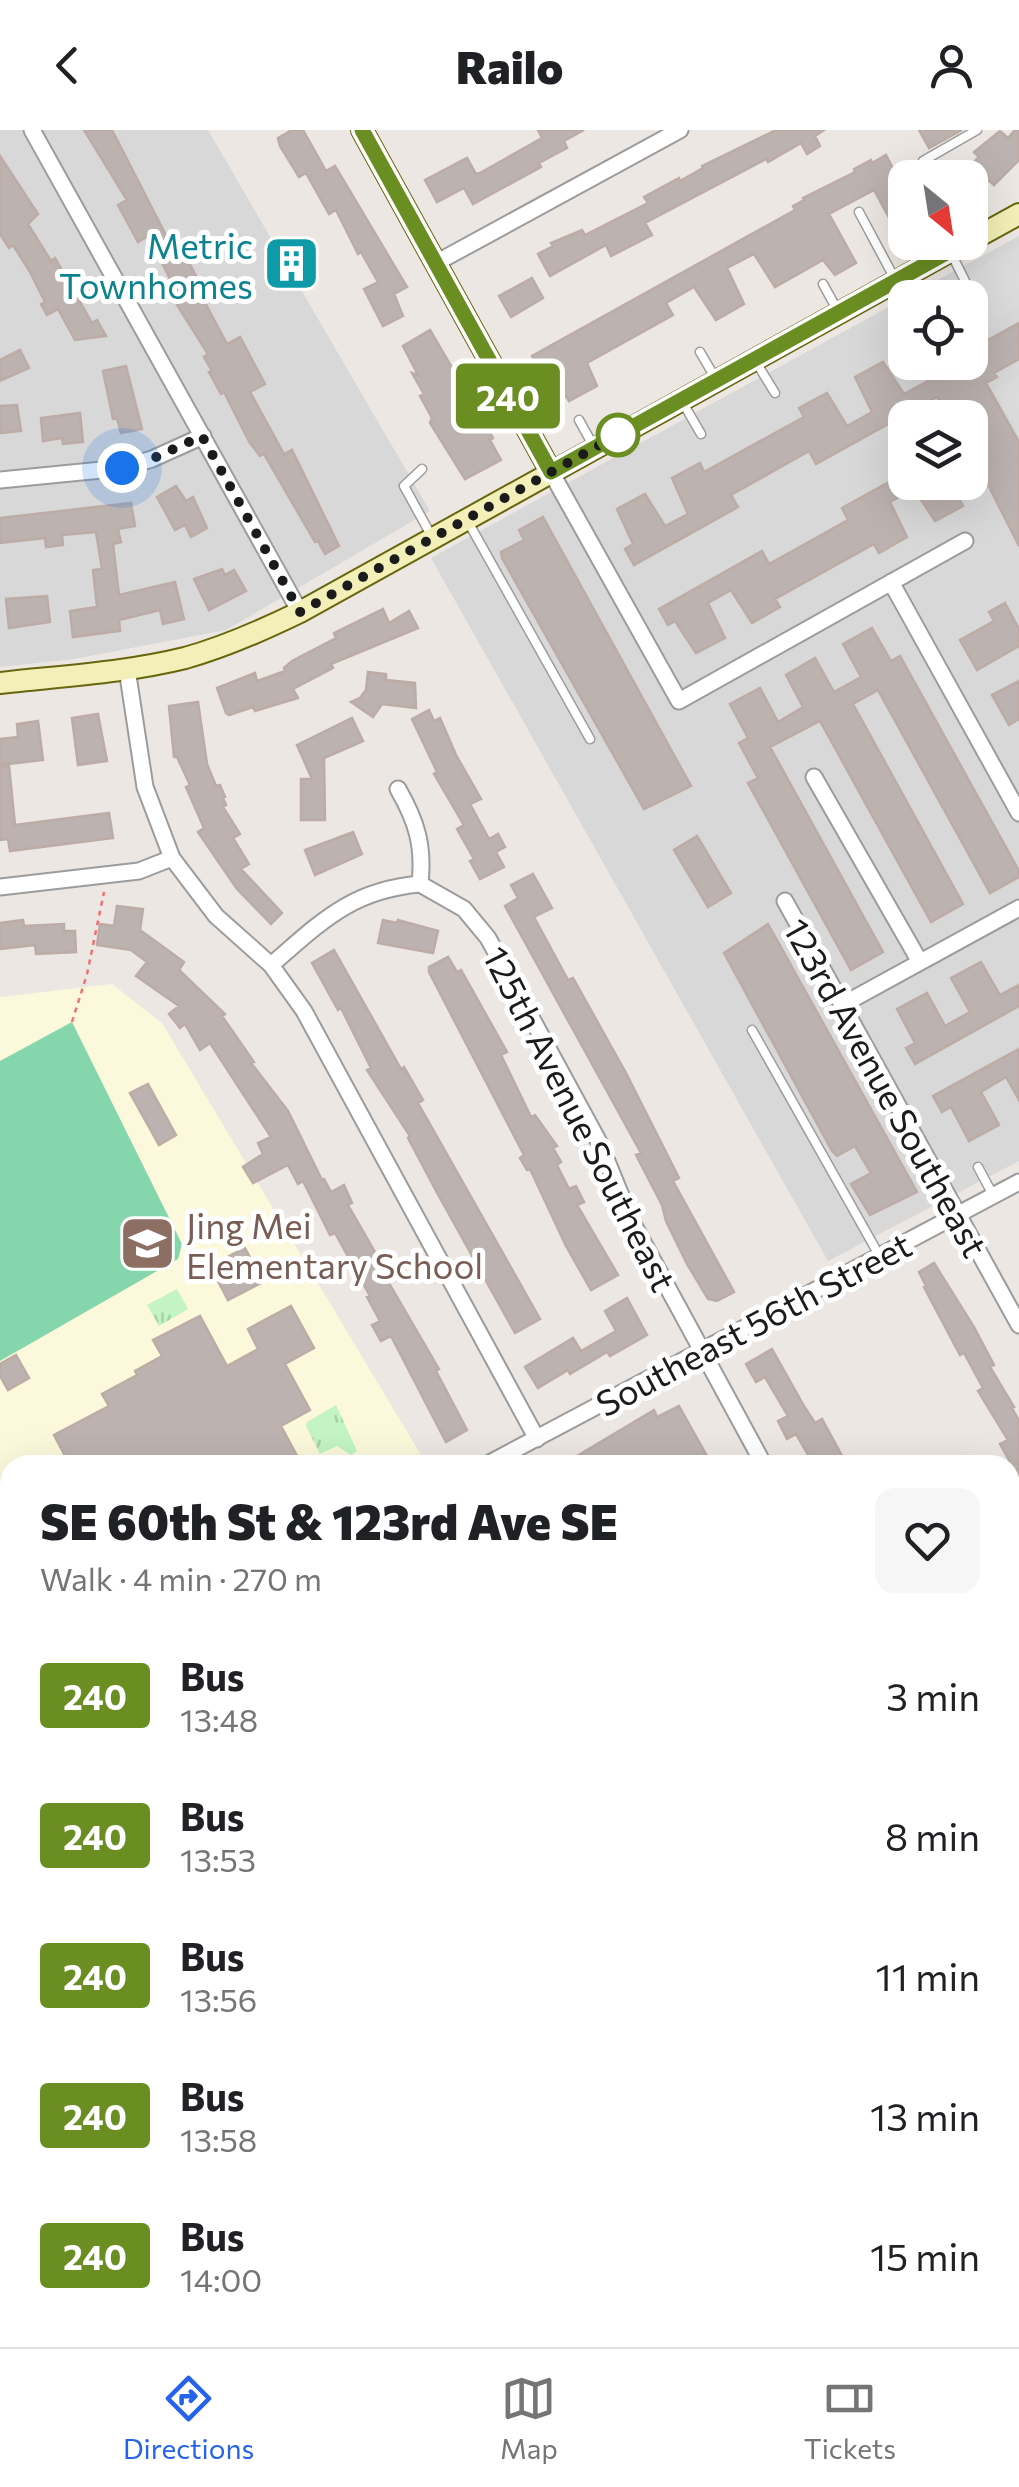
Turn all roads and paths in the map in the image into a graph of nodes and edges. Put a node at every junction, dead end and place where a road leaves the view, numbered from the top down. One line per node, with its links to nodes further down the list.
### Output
1 (32, 130): 23 (street)
2 (362, 130): 10 (street)
3 (680, 130): 10 (street)
4 (977, 130): 5 (lane)
5 (924, 160)
6 (859, 212): 11 (lane)
7 (1019, 214): 8 (street)
8 (988, 231)
9 (934, 260): 12 (street)
10 (434, 264): 26 (street)
11 (895, 280)
12 (898, 280)
13 (823, 284): 15 (lane)
14 (888, 285): 15 (street)
15 (839, 313): 17 (street)
16 (700, 352): 18 (lane)
17 (754, 360): 18 (street); 19 (lane)
18 (716, 380): 20 (street)
19 (775, 392)
20 (681, 400): 22 (lane); 24 (street)
21 (579, 420): 24 (lane)
22 (701, 434)
23 (202, 436): 27 (street); 32 (street)
24 (594, 448): 26 (street)
25 (422, 470): 29 (lane)
26 (551, 472): 28 (street); 31 (street)
27 (0, 480)
28 (466, 518): 29 (street); 35 (lane)
29 (432, 538): 32 (street)
30 (965, 541): 31 (street)
31 (892, 582): 38 (street)
32 (300, 612): 33 (street)
33 (127, 670): 34 (street); 39 (street)
34 (0, 683)
35 (590, 738)
36 (814, 777): 45 (street)
37 (398, 790): 41 (street)
38 (1019, 813)
39 (172, 858): 40 (street); 46 (street)
40 (107, 876): 42 (street); 48 (path)
41 (420, 884): 46 (street); 56 (street, 125th Avenue Southeast)
42 (0, 887)
43 (785, 901): 47 (street, 123rd Avenue Southeast)
44 (1019, 908): 45 (street)
45 (920, 962): 47 (street)
46 (272, 966): 57 (street)
47 (842, 1005): 53 (street, 123rd Avenue Southeast)
48 (72, 1022)
49 (752, 1030): 54 (lane)
50 (978, 1167): 52 (lane)
51 (1019, 1182): 52 (street, Southeast 56th Street)
52 (994, 1195): 53 (street, Southeast 56th Street)
53 (956, 1214): 54 (street, Southeast 56th Street); 55 (street, 123rd Avenue Southeast)
54 (879, 1256): 56 (street, Southeast 56th Street)
55 (1019, 1325)
56 (702, 1350): 57 (street, Southeast 56th Street); 59 (street, 125th Avenue Southeast)
57 (537, 1438): 58 (street, Southeast 56th Street)
58 (505, 1455)
59 (759, 1455)

